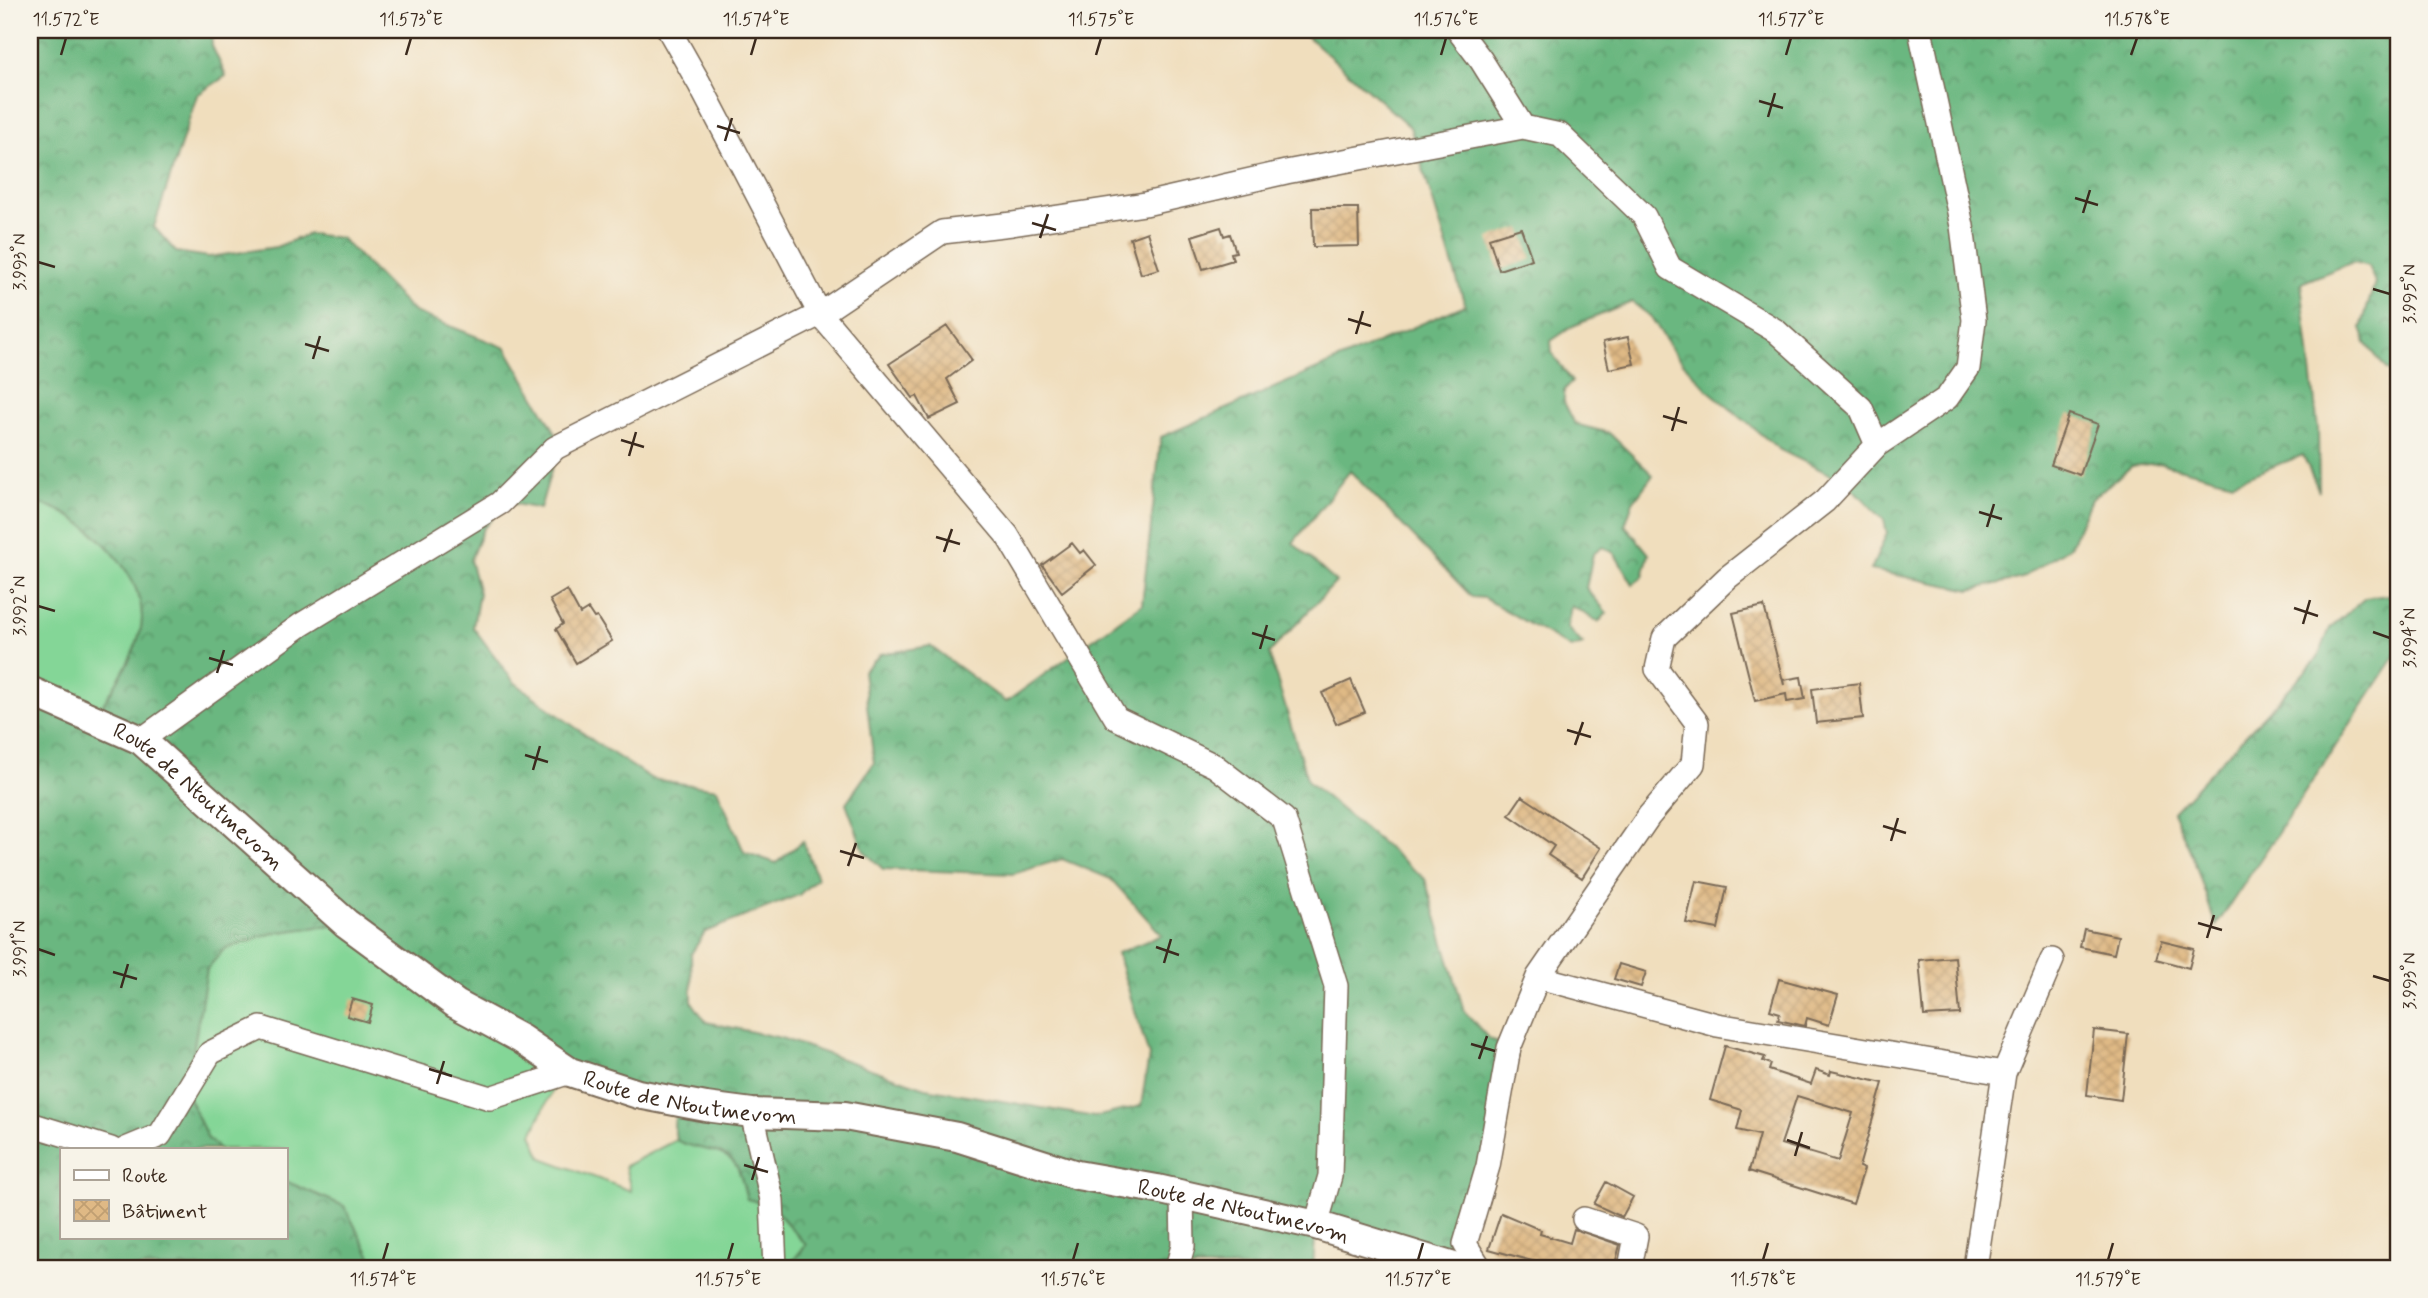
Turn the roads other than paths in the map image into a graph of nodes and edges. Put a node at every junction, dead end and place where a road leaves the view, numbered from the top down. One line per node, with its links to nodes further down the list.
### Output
1 (668, 30): 5 (street)
2 (1458, 30): 4 (street)
3 (1920, 30): 6 (street)
4 (1523, 127): 5 (street); 6 (street)
5 (820, 314): 8 (street); 19 (street)
6 (1877, 445): 10 (street)
7 (30, 691): 8 (street, Route de Ntoutmevom)
8 (141, 740): 11 (street, Route de Ntoutmevom)
9 (2052, 960): 12 (street)
10 (1538, 977): 12 (street); 23 (street)
11 (570, 1072): 13 (street, Route de Ntoutmevom); 16 (street)
12 (2004, 1073): 25 (street)
13 (752, 1113): 17 (street, Route de Ntoutmevom); 20 (street)
14 (30, 1124): 15 (street)
15 (108, 1148)
16 (128, 1148)
17 (1182, 1195): 19 (street, Route de Ntoutmevom); 21 (street)
18 (1584, 1219): 24 (street)
19 (1316, 1225): 22 (street, Route de Ntoutmevom)
20 (775, 1268)
21 (1177, 1268)
22 (1457, 1268)
23 (1480, 1268)
24 (1630, 1268)
25 (1975, 1268)

